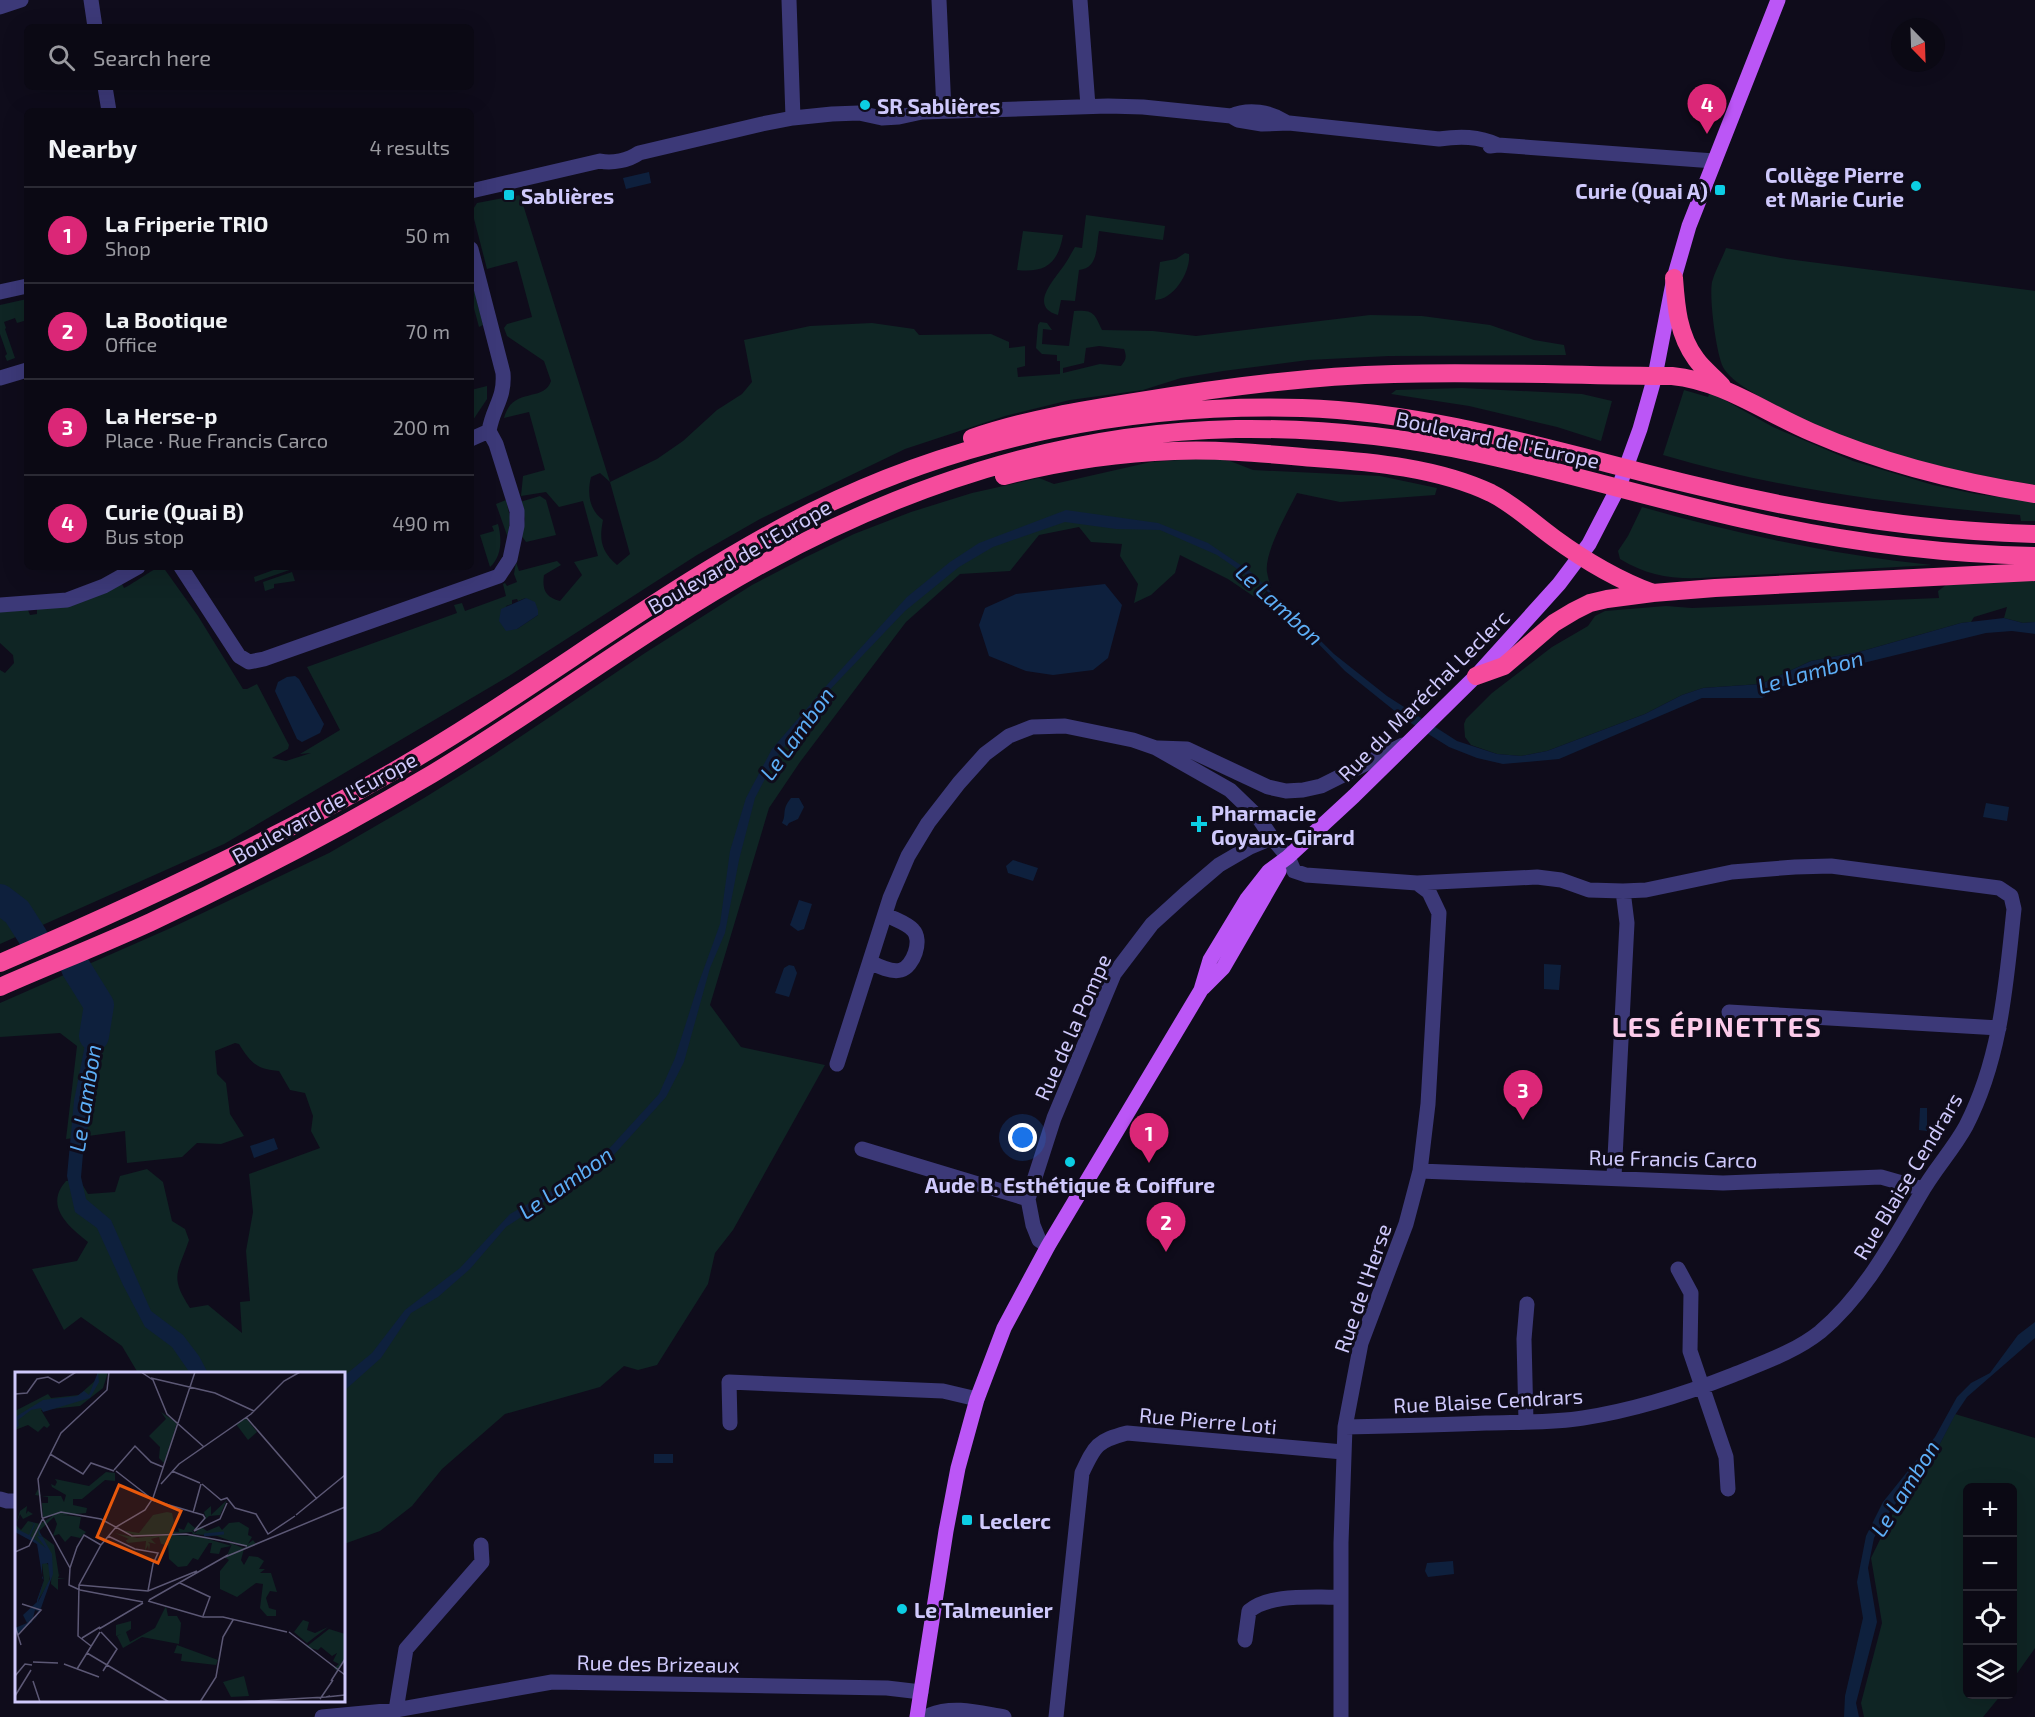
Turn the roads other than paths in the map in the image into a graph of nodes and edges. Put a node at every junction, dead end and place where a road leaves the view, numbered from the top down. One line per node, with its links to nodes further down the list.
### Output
1 (21, 0): 7 (street)
2 (789, 0): 13 (street)
3 (939, 0): 12 (street)
4 (1080, 0): 10 (street)
5 (1778, 0): 14 (main road, Rue du Maréchal Leclerc)
6 (94, 2): 8 (street)
7 (0, 7)
8 (95, 24)
9 (106, 90): 11 (street)
10 (1088, 106): 12 (street); 14 (street)
11 (108, 108)
12 (944, 111): 13 (street)
13 (793, 118): 15 (street)
14 (1714, 161): 17 (main road, Rue du Maréchal Leclerc)
15 (474, 190)
16 (474, 261): 24 (street)
17 (1674, 278): 21 (main road, Rue du Maréchal Leclerc); 23 (highway)
18 (24, 287): 19 (street)
19 (0, 292)
20 (24, 371): 22 (street)
21 (1655, 376): 23 (highway); 26 (highway); 30 (main road, Rue du Maréchal Leclerc)
22 (0, 378)
23 (1726, 389): 27 (highway)
24 (489, 431): 25 (street); 33 (street)
25 (474, 438)
26 (894, 476): 28 (highway, Boulevard de l'Europe); 46 (highway, Boulevard de l'Europe)
27 (2035, 494)
28 (2035, 534)
29 (817, 536): 30 (highway); 31 (highway, Boulevard de l'Europe); 47 (highway, Boulevard de l'Europe)
30 (1581, 556): 35 (highway); 37 (main road, Rue du Maréchal Leclerc)
31 (2035, 556)
32 (133, 570): 36 (street)
33 (183, 570)
34 (2035, 572): 35 (highway)
35 (1653, 593): 37 (highway)
36 (0, 605)
37 (1476, 676): 38 (main road, Rue du Maréchal Leclerc)
38 (1411, 741): 39 (street); 41 (main road, Rue du Maréchal Leclerc)
39 (1156, 748): 40 (street); 44 (street)
40 (1272, 838): 41 (street); 55 (street, Rue de la Pompe)
41 (1288, 857): 42 (street); 56 (main road, Rue du Maréchal Leclerc)
42 (1417, 883): 43 (street); 52 (street, Rue de l'Herse)
43 (1623, 891): 49 (street, Rue Blaise Cendrars); 53 (street)
44 (885, 914): 45 (street); 45 (street)
45 (870, 962): 50 (street)
46 (0, 963)
47 (0, 987)
48 (1729, 1012): 49 (street)
49 (1999, 1028): 54 (street, Rue Blaise Cendrars)
50 (837, 1064)
51 (862, 1149): 55 (street)
52 (1420, 1171): 53 (street, Rue Francis Carco); 63 (street, Rue de l'Herse)
53 (1614, 1177): 54 (street, Rue Francis Carco)
54 (1923, 1189): 59 (street, Rue Blaise Cendrars)
55 (1028, 1199): 56 (street, Rue de la Pompe)
56 (1048, 1246): 60 (main road, Rue du Maréchal Leclerc)
57 (1678, 1269): 59 (street)
58 (1527, 1304): 61 (street)
59 (1701, 1387): 61 (street, Rue Blaise Cendrars); 65 (street)
60 (977, 1399): 62 (street); 71 (main road, Rue du Maréchal Leclerc)
61 (1526, 1422): 63 (street, Rue Blaise Cendrars)
62 (730, 1423)
63 (1345, 1427): 64 (street, Rue de l'Herse)
64 (1343, 1452): 69 (street, Rue de l'Herse); 76 (street, Rue Pierre Loti)
65 (1728, 1489)
66 (0, 1499): 67 (street)
67 (15, 1500)
68 (481, 1545): 72 (street)
69 (1340, 1597): 70 (street); 77 (street, Rue de l'Herse)
70 (1245, 1640)
71 (921, 1692): 72 (street, Rue des Brizeaux); 73 (main road, Rue du Maréchal Leclerc)
72 (396, 1710): 74 (street, Rue des Brizeaux)
73 (924, 1715): 75 (street)
74 (322, 1717)
75 (1004, 1717)
76 (1056, 1717)
77 (1341, 1717)

